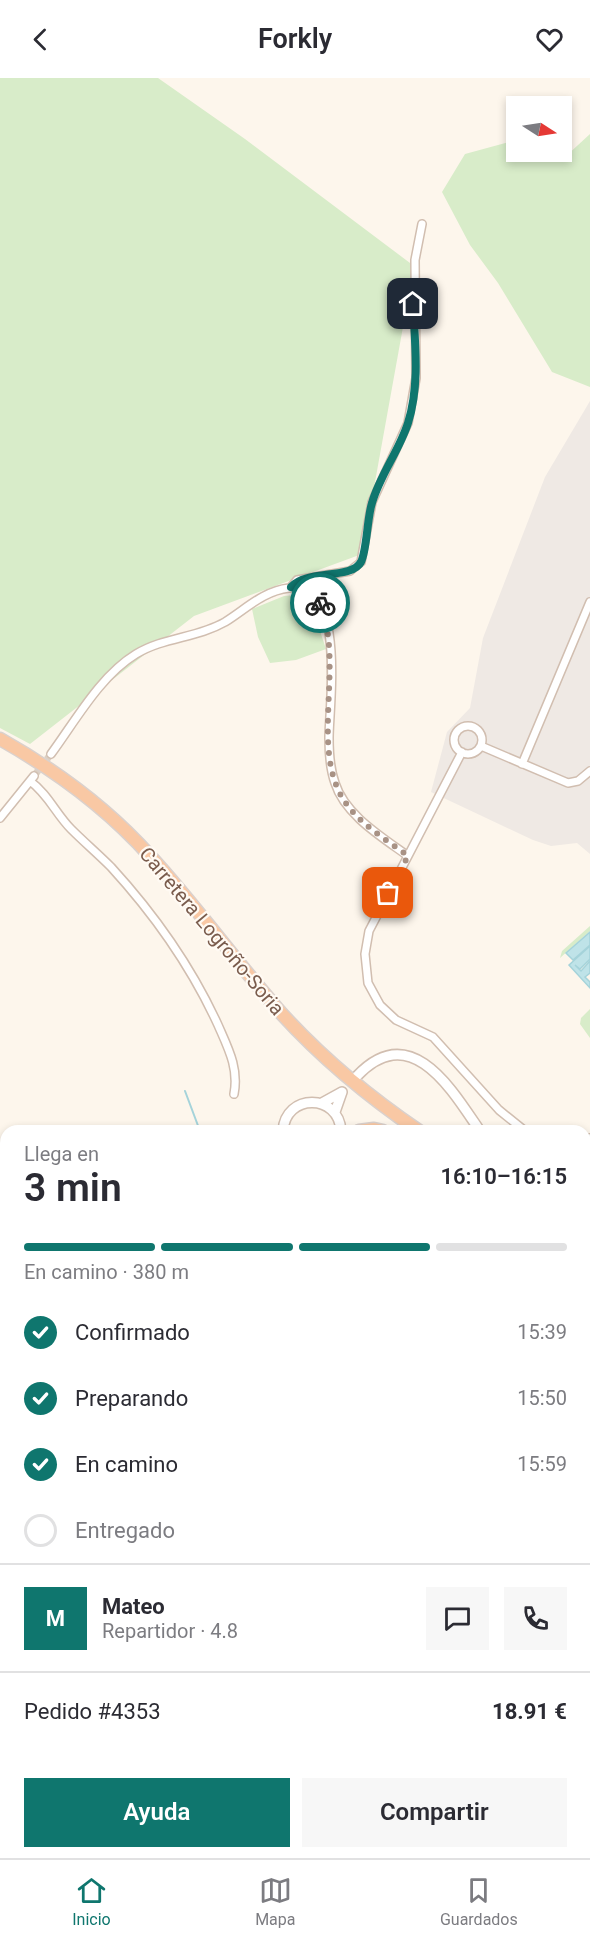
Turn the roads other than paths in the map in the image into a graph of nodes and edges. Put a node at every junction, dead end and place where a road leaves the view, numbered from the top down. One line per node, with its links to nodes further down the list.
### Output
1 (422, 224): 2 (street)
2 (291, 587): 7 (street); 11 (street)
3 (590, 602): 8 (street)
4 (0, 739): 18 (highway, Carretera Logroño-Soria)
5 (481, 746): 6 (street); 6 (street); 8 (street)
6 (462, 752): 11 (street)
7 (51, 754)
8 (522, 764): 9 (street)
9 (590, 771)
10 (0, 818): 13 (street)
11 (408, 856): 20 (street)
12 (357, 1076): 19 (street)
13 (234, 1094)
14 (322, 1103): 15 (street); 15 (street); 16 (street)
15 (334, 1112): 17 (street)
16 (284, 1125)
17 (339, 1125)
18 (411, 1125)
19 (476, 1125)
20 (518, 1125)

